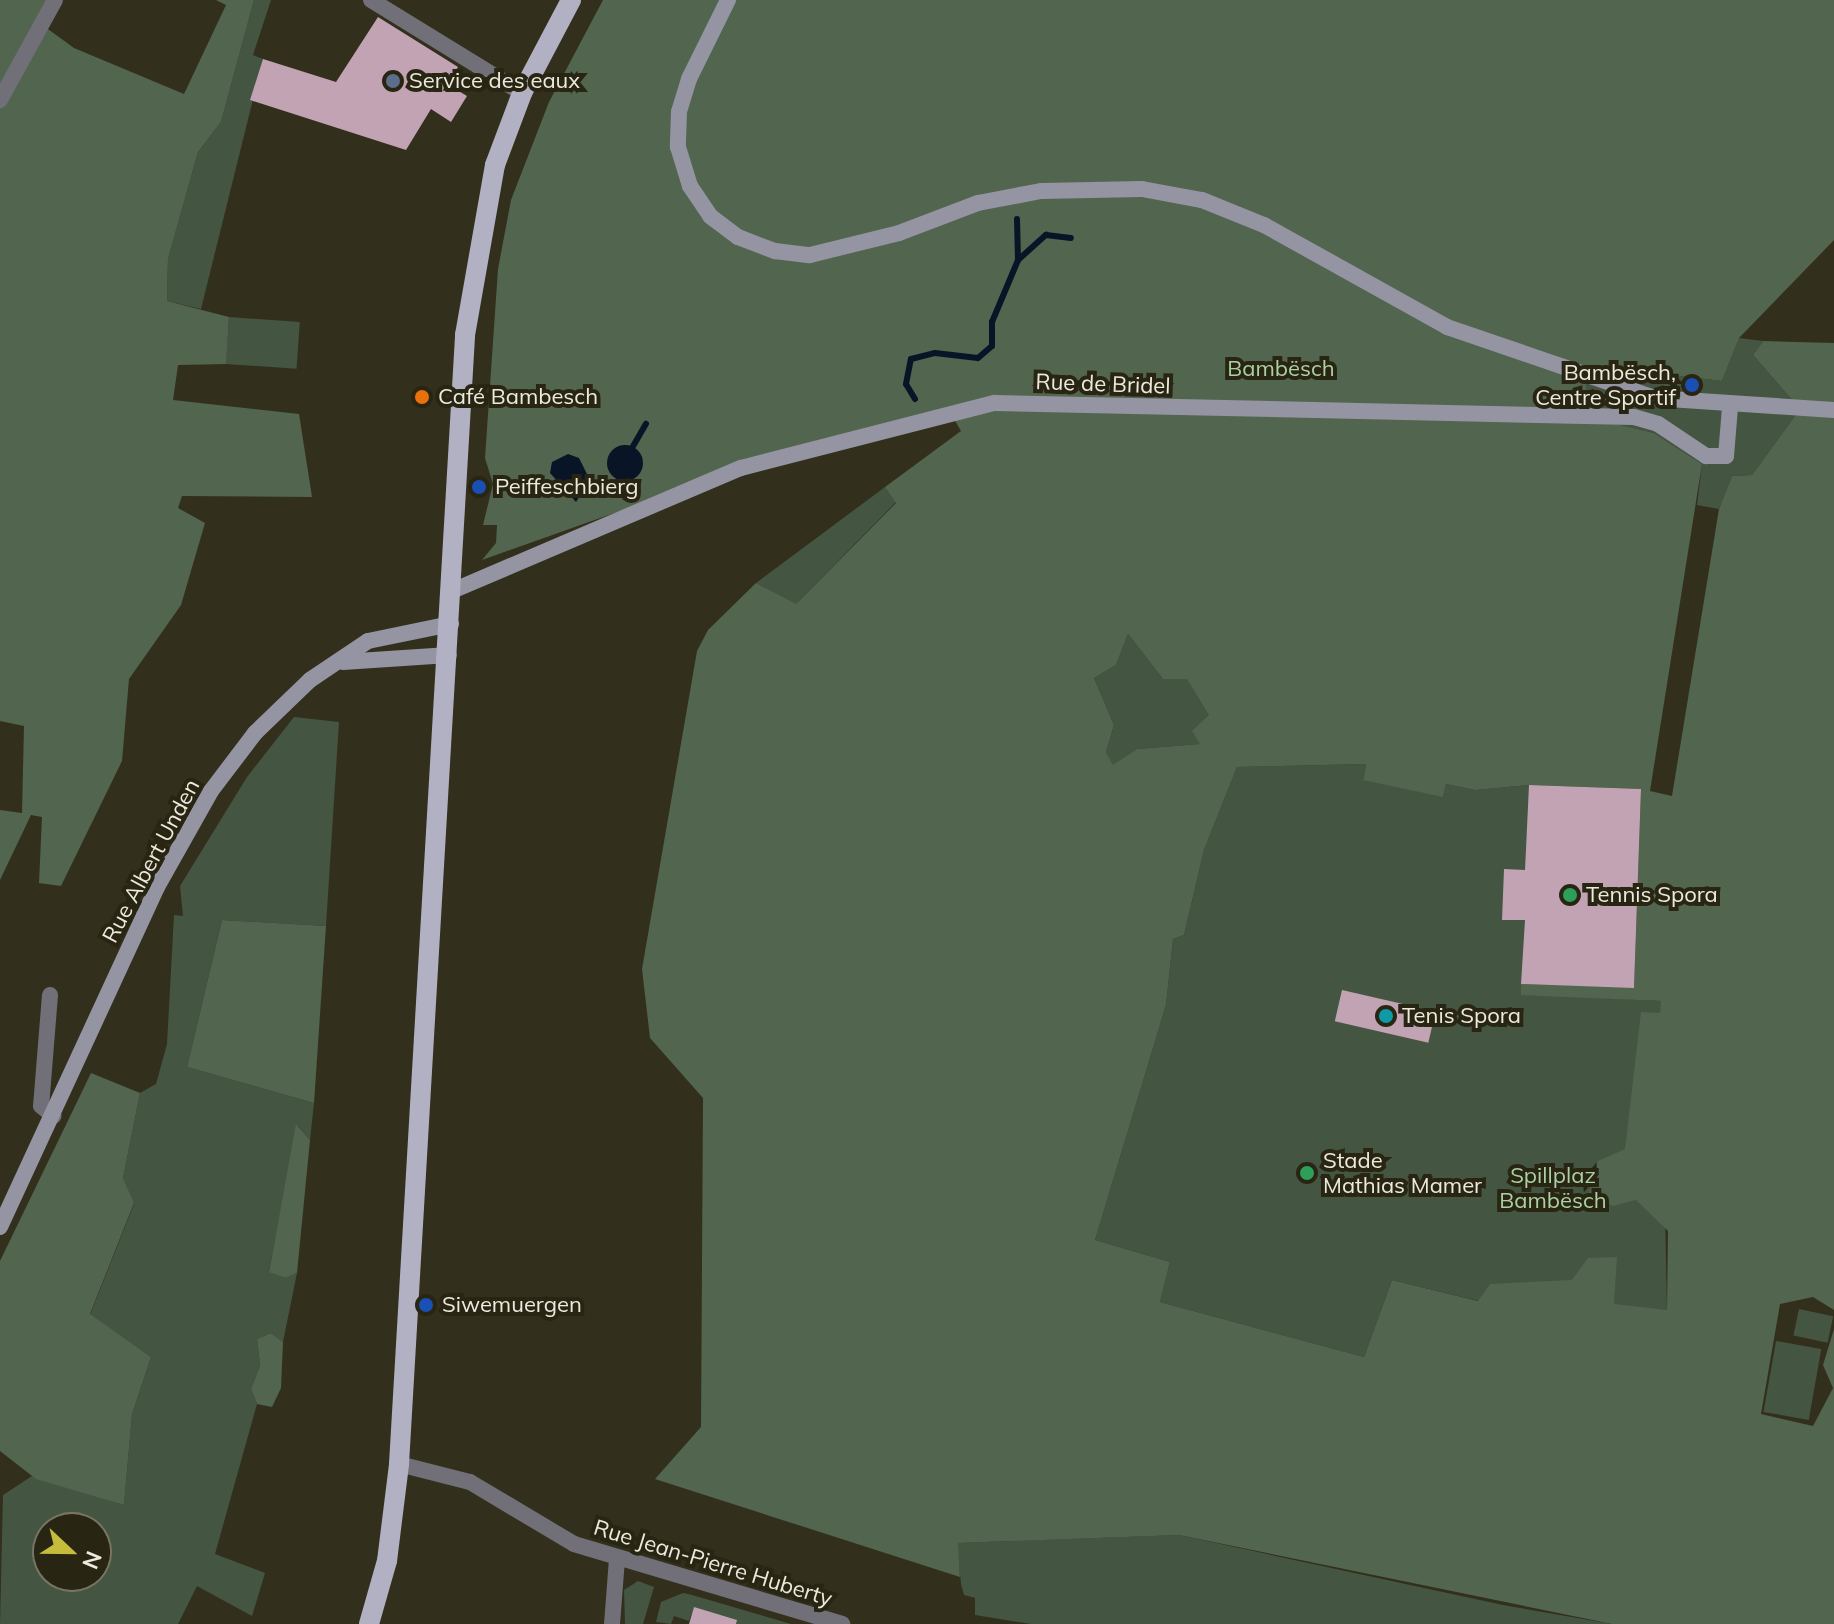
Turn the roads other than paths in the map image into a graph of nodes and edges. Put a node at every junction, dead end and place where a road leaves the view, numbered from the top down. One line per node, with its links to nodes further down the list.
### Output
1 (55, 0): 6 (street)
2 (371, 0): 5 (street)
3 (571, 0): 5 (main road)
4 (728, 0): 7 (main road)
5 (522, 93): 9 (main road)
6 (0, 100)
7 (1730, 407): 8 (main road); 9 (main road, Rue de Bridel)
8 (1834, 410)
9 (452, 591): 10 (main road)
10 (451, 624): 11 (main road); 12 (main road, Rue Albert Unden)
11 (449, 655): 12 (main road); 16 (main road)
12 (337, 663): 14 (main road, Rue Albert Unden)
13 (50, 995): 14 (street)
14 (54, 1116): 15 (main road, Rue Albert Unden)
15 (0, 1227)
16 (399, 1464): 17 (street, Rue Jean-Pierre Huberty); 18 (main road)
17 (617, 1559): 19 (street); 20 (street, Rue Jean-Pierre Huberty)
18 (369, 1624)
19 (612, 1624)
20 (842, 1624)

